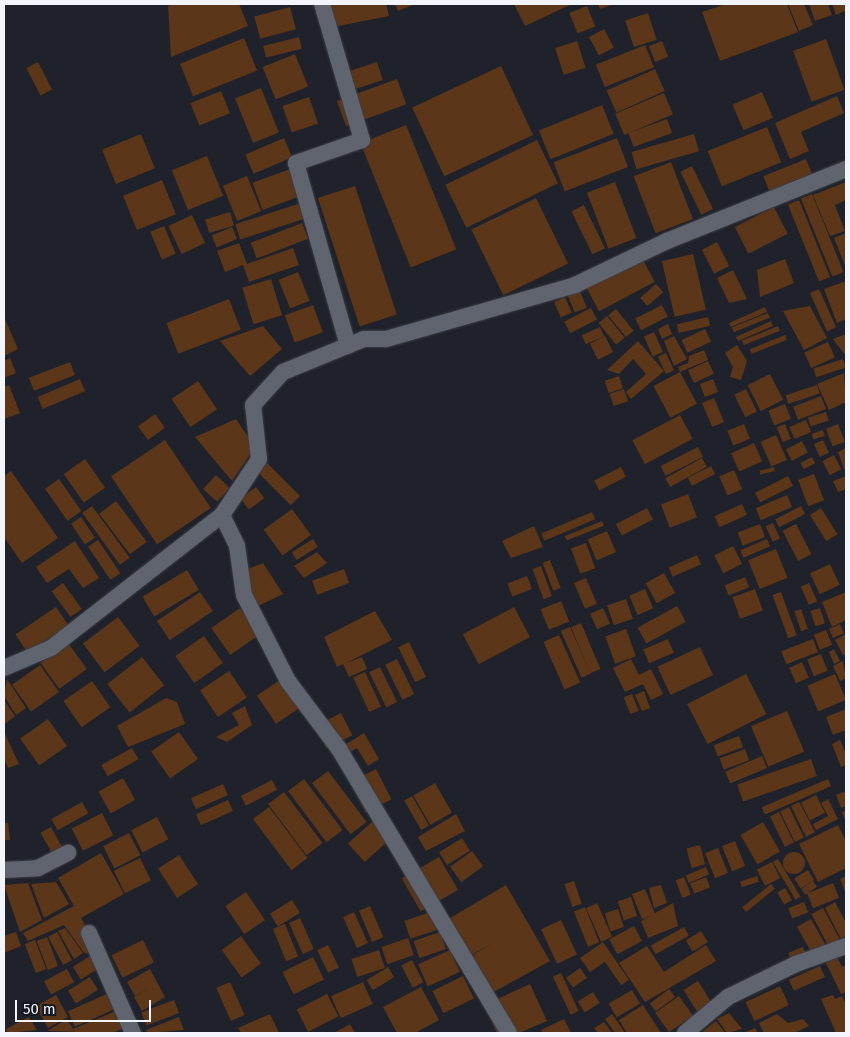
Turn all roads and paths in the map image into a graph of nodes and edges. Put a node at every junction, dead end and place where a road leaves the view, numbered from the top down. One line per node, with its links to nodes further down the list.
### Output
1 (322, 4): 3 (street)
2 (846, 169): 3 (street)
3 (348, 346): 4 (street)
4 (222, 515): 5 (street); 11 (street)
5 (4, 668)
6 (68, 853): 7 (street)
7 (4, 870)
8 (89, 933): 10 (street)
9 (846, 946): 12 (street)
10 (133, 1033)
11 (509, 1033)
12 (685, 1033)

